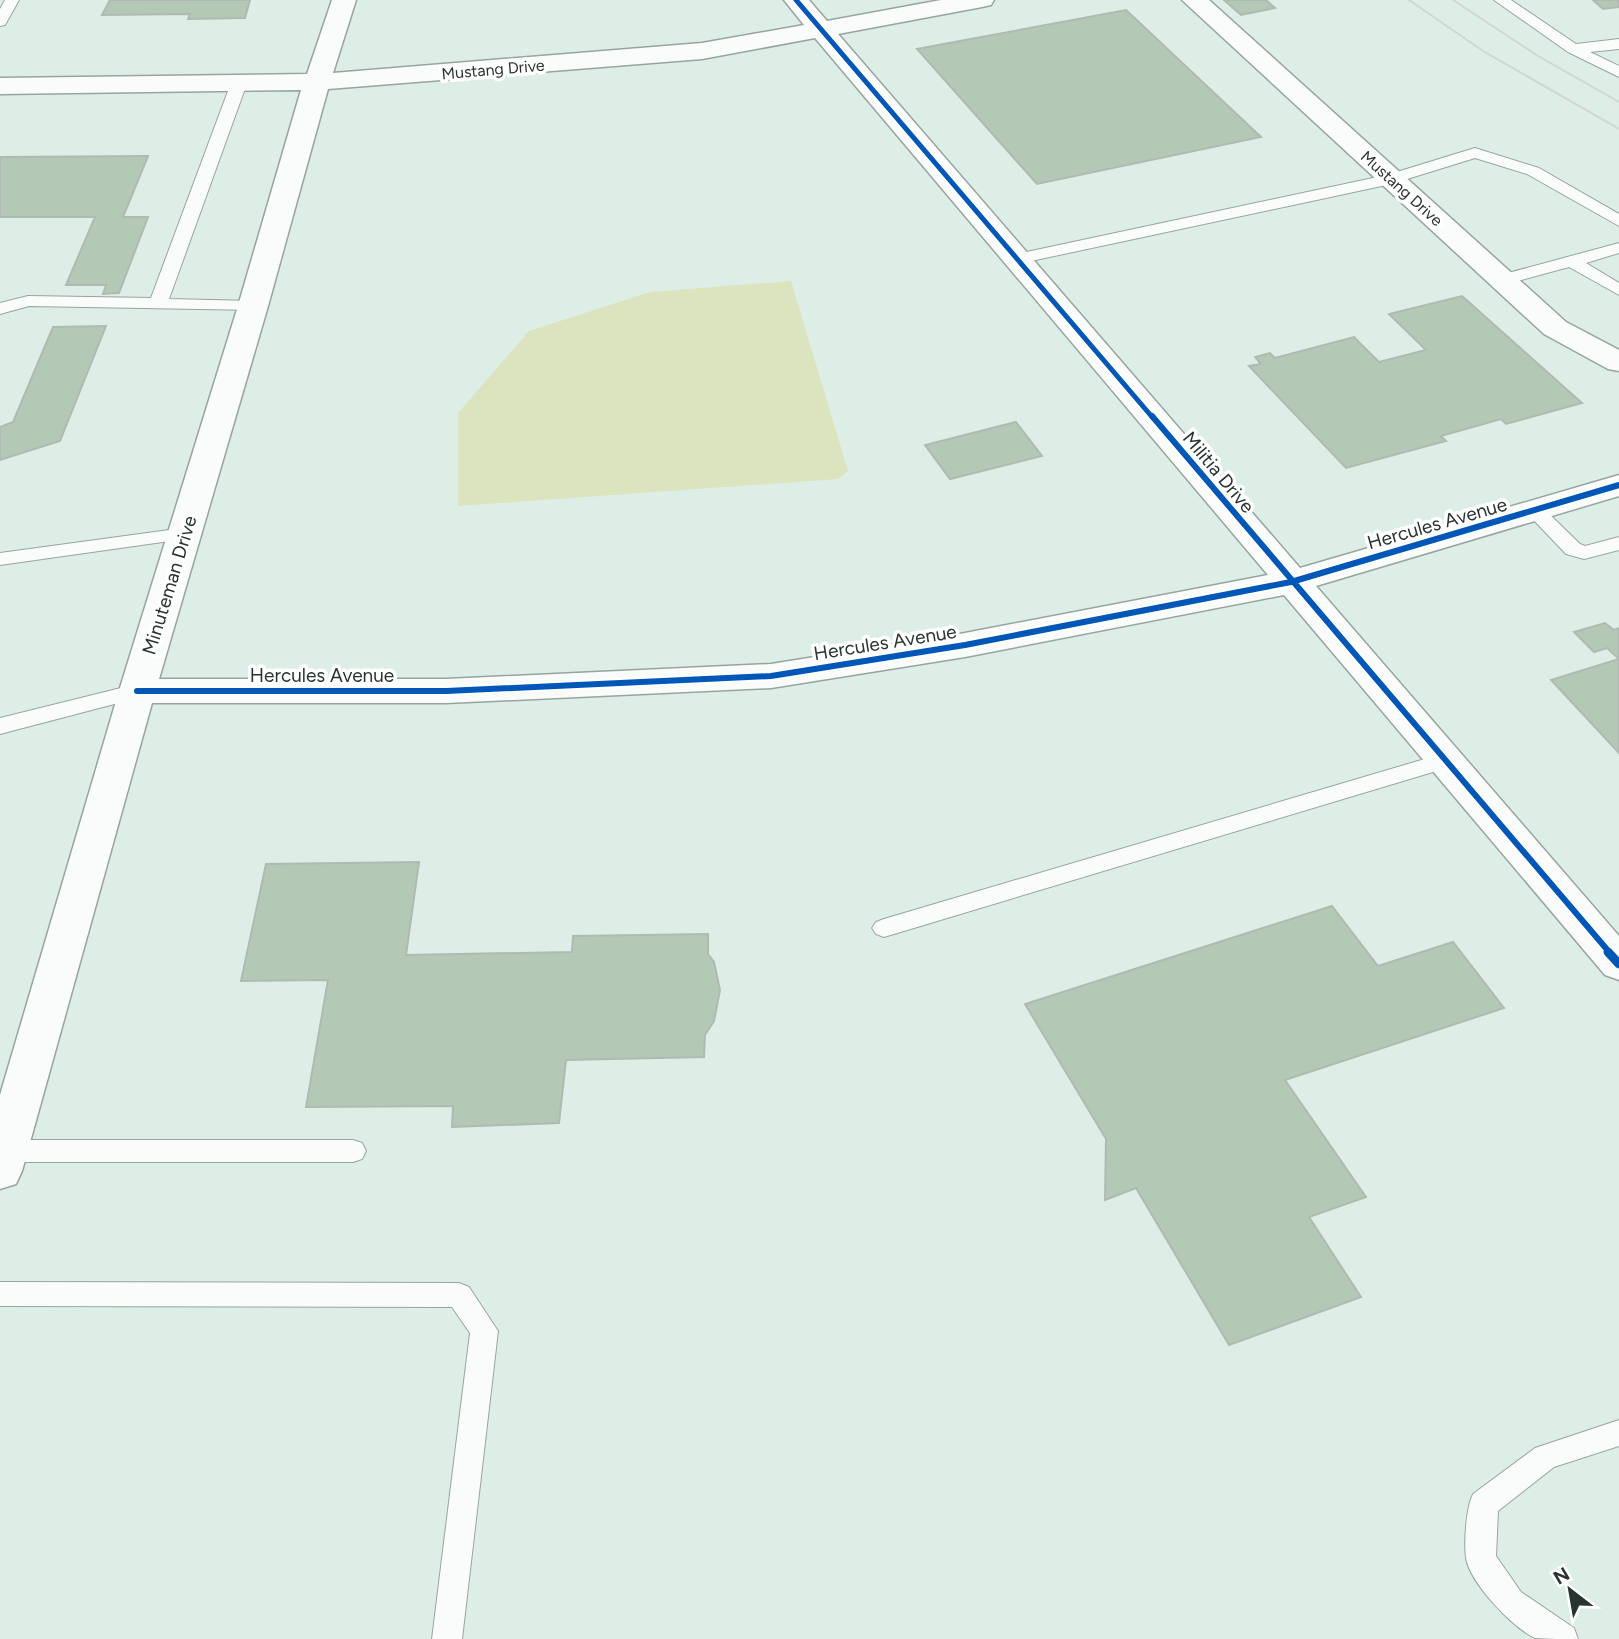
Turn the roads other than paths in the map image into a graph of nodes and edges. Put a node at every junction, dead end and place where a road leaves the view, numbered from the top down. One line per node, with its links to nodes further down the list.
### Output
1 (12, 0): 8 (lane)
2 (344, 0): 13 (street, Minuteman Drive)
3 (796, 0): 9 (street, Militia Drive)
4 (982, 0): 7 (street, Mustang Drive)
5 (1195, 0): 16 (street, Mustang Drive)
6 (1502, 0): 11 (lane)
7 (892, 8): 9 (street, Mustang Drive)
8 (0, 22)
9 (822, 29): 13 (street, Mustang Drive); 19 (street, Militia Drive)
10 (1619, 44): 11 (lane)
11 (1573, 50): 12 (lane)
12 (1619, 72)
13 (318, 82): 14 (street, Mustang Drive); 24 (street, Minuteman Drive)
14 (239, 83): 15 (street, Mustang Drive); 23 (lane)
15 (0, 86)
16 (1391, 179): 17 (lane); 19 (lane); 21 (street, Mustang Drive)
17 (1619, 221)
18 (1619, 248): 20 (lane)
19 (1017, 259): 32 (street, Militia Drive)
20 (1571, 261): 21 (lane); 22 (lane)
21 (1503, 280): 26 (street, Mustang Drive)
22 (1619, 290)
23 (158, 304): 24 (lane); 25 (lane)
24 (253, 306): 29 (street, Minuteman Drive)
25 (0, 309)
26 (1619, 362)
27 (1619, 485): 28 (street, Hercules Avenue)
28 (1534, 510): 30 (lane); 32 (street, Hercules Avenue)
29 (184, 534): 31 (lane); 33 (street, Minuteman Drive)
30 (1619, 543)
31 (0, 559)
32 (1291, 582): 33 (street, Hercules Avenue); 35 (street, Militia Drive)
33 (137, 691): 34 (lane); 39 (street, Minuteman Drive)
34 (0, 726)
35 (1444, 761): 36 (lane); 37 (street, Militia Drive)
36 (884, 928)
37 (1619, 964)
38 (353, 1151): 39 (lane)
39 (3, 1161)
40 (0, 1294): 42 (lane)
41 (1619, 1433): 43 (lane)
42 (447, 1639)
43 (1563, 1639)

